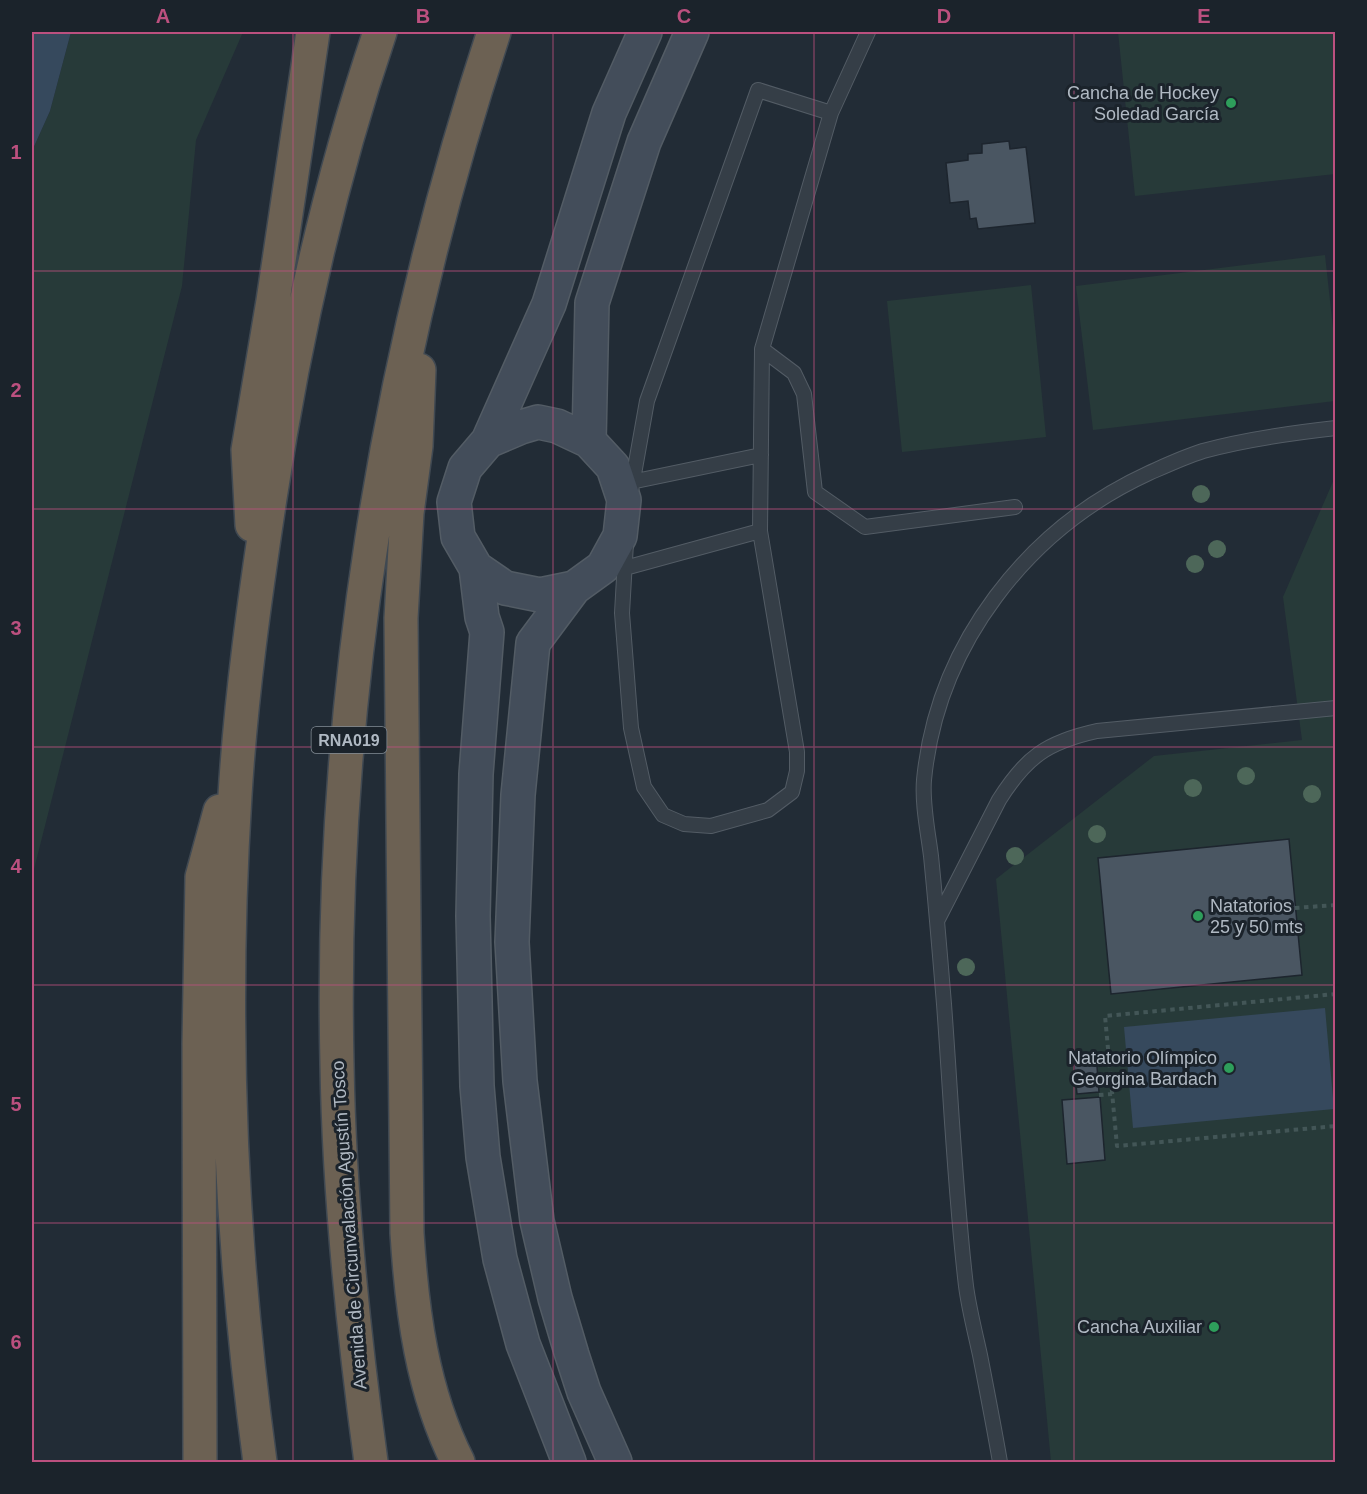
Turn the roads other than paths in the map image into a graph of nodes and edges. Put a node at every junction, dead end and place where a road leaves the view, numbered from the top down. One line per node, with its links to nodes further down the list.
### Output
1 (313, 32): 20 (highway)
2 (380, 32): 20 (highway)
3 (494, 32): 8 (highway, Avenida de Circunvalación Agustín Tosco / RNA019)
4 (645, 32): 11 (street)
5 (692, 32): 12 (street)
6 (868, 32): 7 (lane)
7 (831, 113): 9 (lane); 14 (lane)
8 (422, 281): 26 (highway, Avenida de Circunvalación Agustín Tosco / RNA019); 27 (highway)
9 (762, 349): 13 (lane); 15 (lane)
10 (1335, 428): 23 (lane)
11 (488, 441): 12 (street); 17 (street)
12 (589, 441): 19 (street)
13 (761, 455): 14 (lane); 16 (lane)
14 (632, 482): 18 (lane)
15 (1016, 507)
16 (760, 531): 18 (lane); 18 (lane)
17 (476, 568): 19 (street); 28 (street)
18 (625, 568)
19 (574, 588): 29 (street)
20 (256, 590): 22 (highway)
21 (1335, 708): 23 (lane)
22 (240, 742): 24 (highway); 25 (highway)
23 (937, 921): 30 (lane)
24 (200, 1462)
25 (260, 1462)
26 (371, 1462)
27 (458, 1462)
28 (569, 1462)
29 (615, 1462)
30 (1000, 1462)

